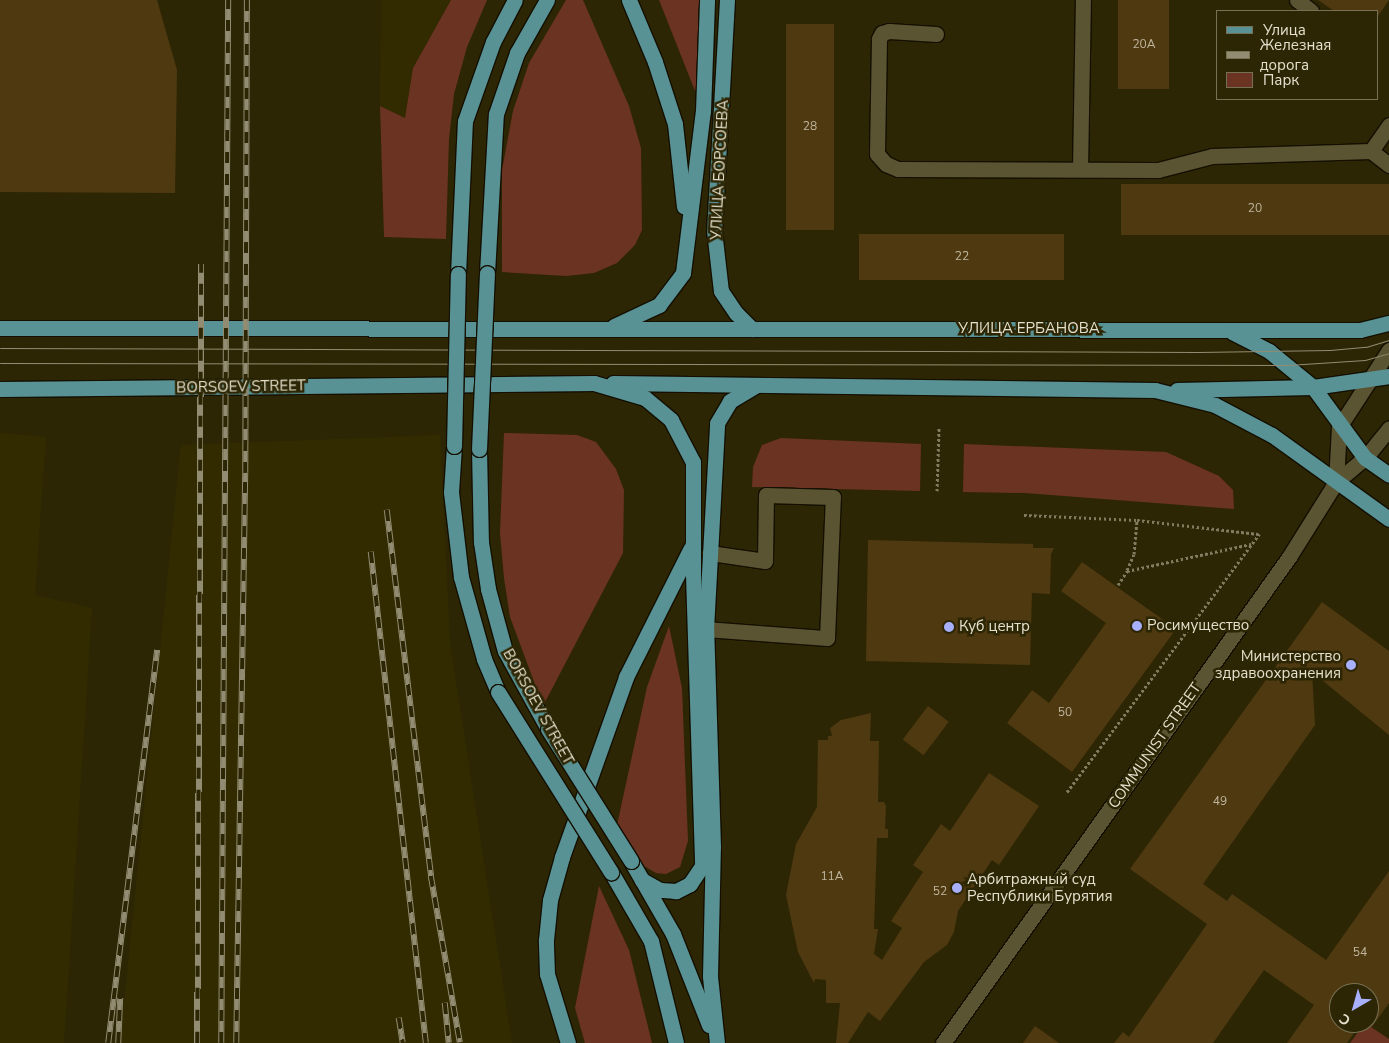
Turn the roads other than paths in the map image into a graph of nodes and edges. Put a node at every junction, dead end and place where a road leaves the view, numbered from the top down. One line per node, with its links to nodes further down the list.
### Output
1 (515, 0): 39 (main road, bridge)
2 (547, 0): 37 (main road, BORSOEV STREET, bridge)
3 (629, 0): 14 (main road)
4 (707, 0): 14 (main road)
5 (726, 0): 18 (main road, УЛИЦА БОРСОЕВА)
6 (1083, 0): 13 (street)
7 (1296, 0): 8 (street)
8 (1311, 10)
9 (936, 34): 13 (street)
10 (1389, 125): 11 (street)
11 (1371, 152): 12 (street); 13 (street)
12 (1389, 165)
13 (1080, 169)
14 (686, 230): 17 (main road)
15 (1389, 323): 19 (main road)
16 (0, 328): 17 (main road, УЛИЦА ЕРБАНОВА)
17 (610, 328): 18 (main road, УЛИЦА ЕРБАНОВА)
18 (752, 329): 19 (main road, УЛИЦА ЕРБАНОВА)
19 (1227, 330): 25 (main road, УЛИЦА ЕРБАНОВА)
20 (1389, 350): 22 (street)
21 (1389, 376): 22 (main road)
22 (1368, 380): 25 (main road); 28 (street)
23 (594, 383): 24 (main road); 26 (main road, BORSOEV STREET); 34 (main road, BORSOEV STREET)
24 (755, 386): 27 (main road); 35 (main road)
25 (1313, 387): 27 (main road); 28 (main road, УЛИЦА ЕРБАНОВА)
26 (0, 389)
27 (1155, 390): 32 (main road)
28 (1339, 427): 30 (main road, УЛИЦА ЕРБАНОВА); 32 (street)
29 (1389, 428): 30 (street, COMMUNIST STREET)
30 (1365, 458): 31 (main road, УЛИЦА ЕРБАНОВА); 32 (street, COMMUNIST STREET)
31 (1389, 475)
32 (1336, 482): 33 (main road); 41 (street, COMMUNIST STREET)
33 (1389, 519)
34 (693, 544): 37 (main road, BORSOEV STREET); 38 (main road, BORSOEV STREET)
35 (710, 553): 36 (main road); 36 (street)
36 (706, 629): 40 (main road)
37 (642, 880): 40 (main road, BORSOEV STREET)
38 (568, 1043)
39 (676, 1043)
40 (716, 1043)
41 (943, 1043)

